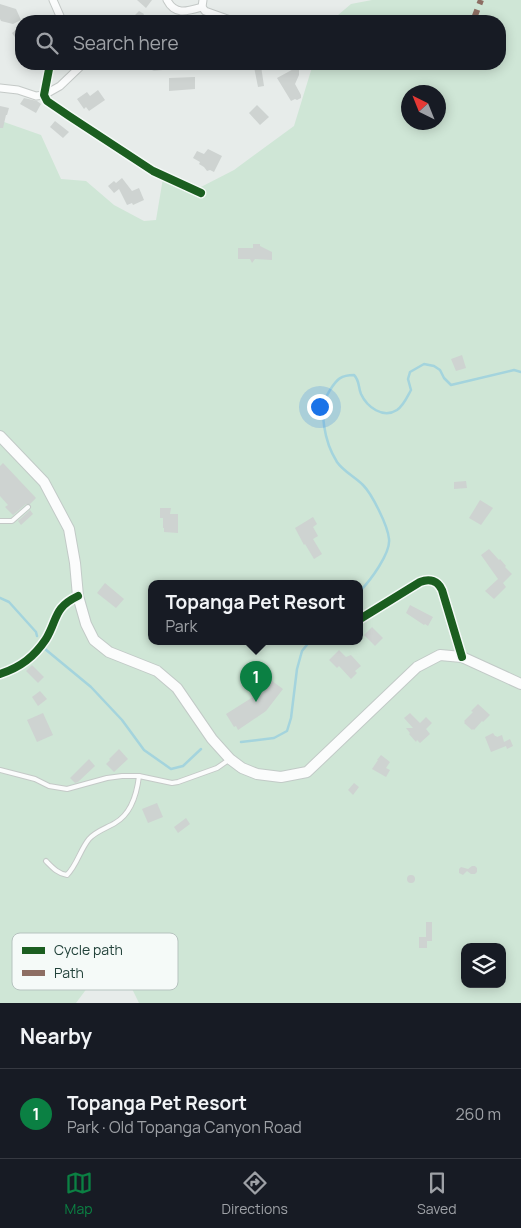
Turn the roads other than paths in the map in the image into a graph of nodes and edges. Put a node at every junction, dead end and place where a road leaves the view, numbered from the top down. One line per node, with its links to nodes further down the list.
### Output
1 (53, 0): 4 (street)
2 (167, 0): 3 (street)
3 (202, 4): 5 (street)
4 (60, 15)
5 (216, 15)
6 (49, 70): 9 (street)
7 (77, 70): 9 (street)
8 (0, 88): 9 (street)
9 (44, 95): 10 (street)
10 (201, 193)
11 (0, 436): 14 (main road)
12 (28, 508): 13 (lane)
13 (0, 521)
14 (78, 596): 17 (street); 19 (main road)
15 (363, 617): 16 (street)
16 (462, 658): 18 (main road); 19 (main road)
17 (0, 674)
18 (521, 684)
19 (230, 759): 21 (lane)
20 (0, 770): 21 (lane)
21 (139, 776): 22 (lane)
22 (46, 862)

